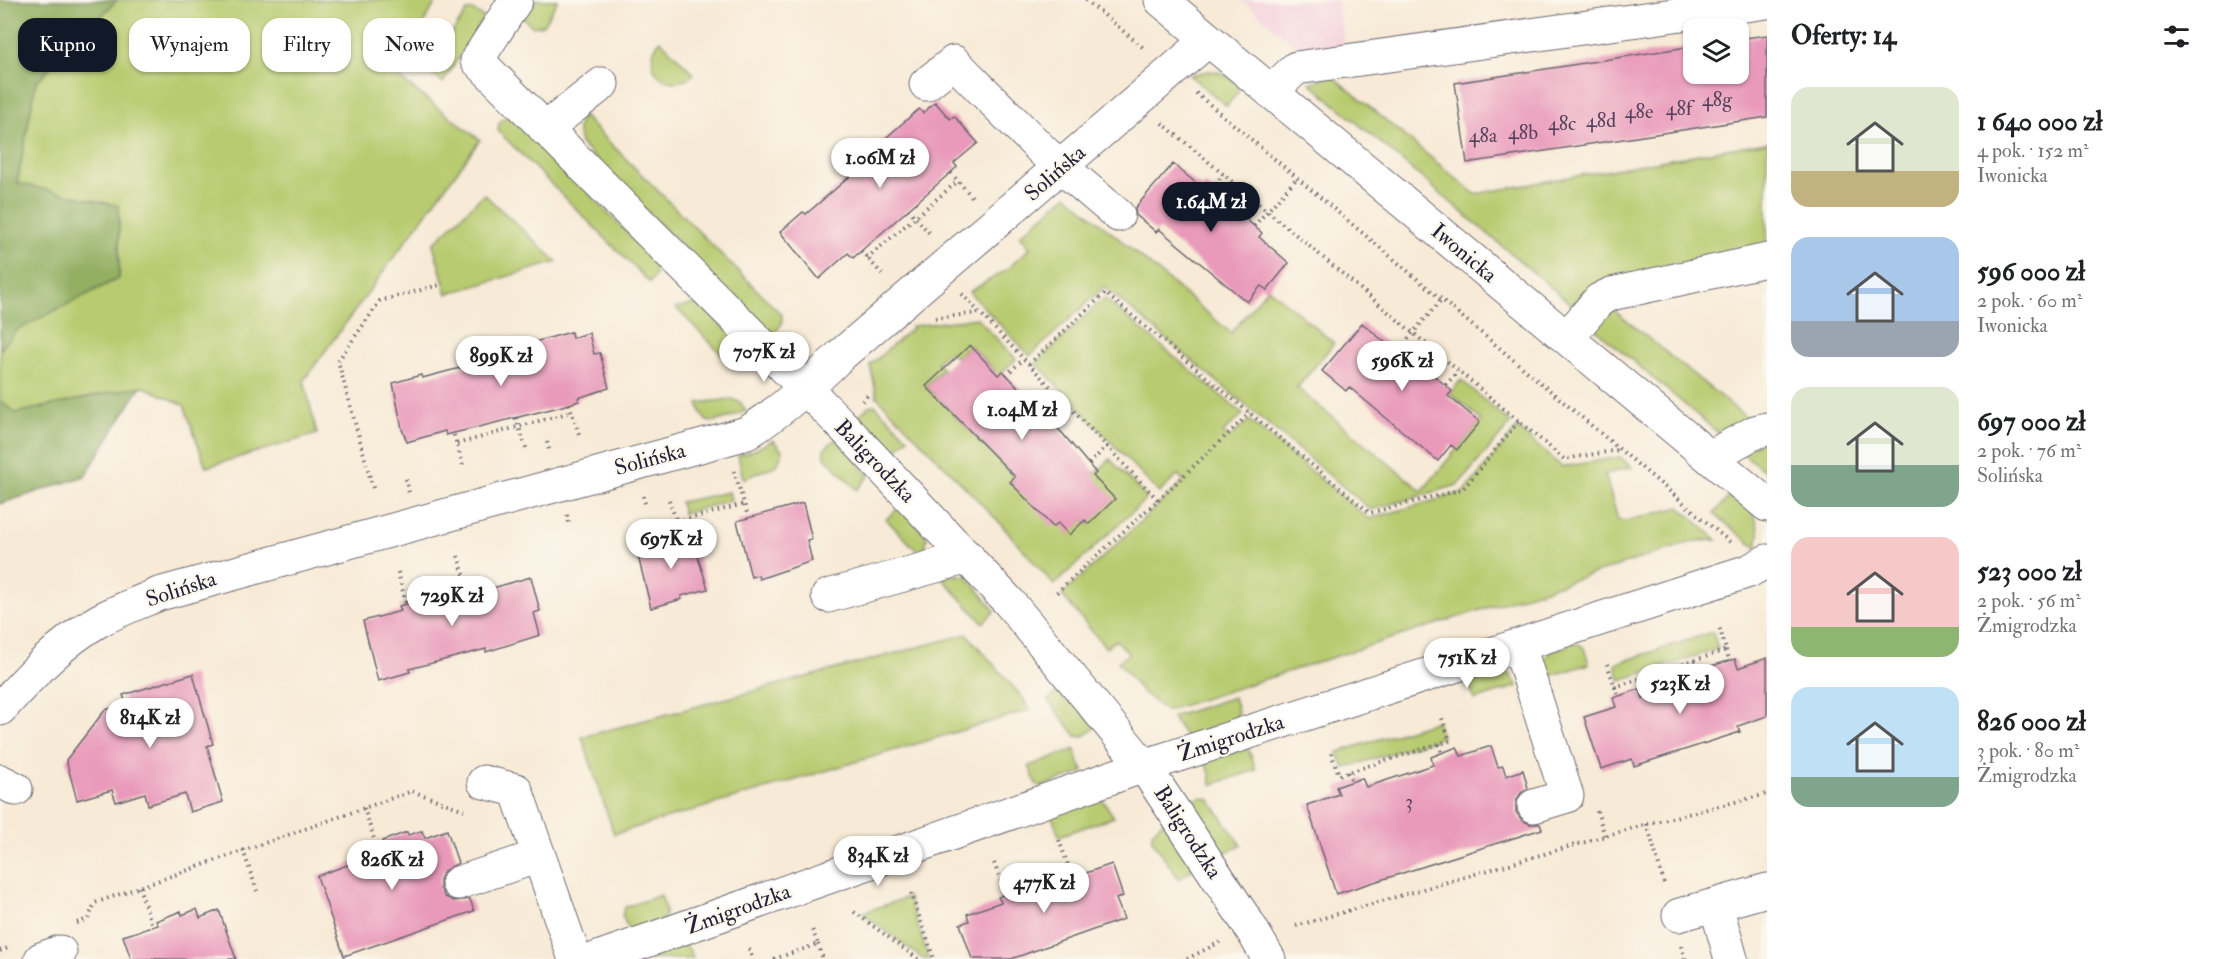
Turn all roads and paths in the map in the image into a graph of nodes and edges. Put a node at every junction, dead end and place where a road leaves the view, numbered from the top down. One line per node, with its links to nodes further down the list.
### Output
1 (516, 0): 11 (street, Baligrodzka)
2 (1086, 0): 6 (path)
3 (1161, 0): 5 (street, Iwonicka)
4 (1767, 2): 9 (street)
5 (1208, 40): 6 (street, Solińska); 9 (street, Iwonicka)
6 (1170, 71): 12 (street, Solińska); 15 (path)
7 (602, 84): 11 (street)
8 (926, 84): 12 (street)
9 (1271, 92): 35 (street, Iwonicka)
10 (1156, 118): 14 (path)
11 (545, 129): 42 (street, Baligrodzka)
12 (1062, 167): 21 (street); 42 (street, Solińska)
13 (951, 173): 16 (path)
14 (1223, 174): 17 (path); 20 (path)
15 (1297, 178): 20 (path); 31 (path)
16 (958, 181): 18 (path); 22 (path)
17 (1212, 189)
18 (972, 196)
19 (908, 209): 22 (path)
20 (1269, 211): 23 (path); 34 (path)
21 (1118, 215)
22 (915, 217): 24 (path); 26 (path)
23 (1254, 226)
24 (924, 227)
25 (861, 251): 26 (path)
26 (867, 258): 28 (path)
27 (1767, 260): 35 (street)
28 (886, 278)
29 (443, 284): 61 (path)
30 (966, 299): 32 (path)
31 (1442, 299): 34 (path); 57 (path)
32 (979, 313): 33 (path); 37 (path)
33 (934, 318)
34 (1414, 333): 36 (path); 39 (path)
35 (1567, 338): 58 (street, Iwonicka)
36 (1400, 348)
37 (1024, 359): 38 (path); 40 (path)
38 (1029, 364): 43 (path); 46 (path)
39 (1458, 371): 41 (path); 49 (path)
40 (1006, 375)
41 (1446, 385)
42 (806, 389): 72 (street, Baligrodzka); 86 (street, Solińska)
43 (1061, 398): 47 (path); 55 (path)
44 (569, 404): 45 (path)
45 (571, 412): 50 (path); 52 (path)
46 (1250, 413): 49 (path); 64 (path)
47 (1043, 415)
48 (516, 418): 50 (path)
49 (1519, 421): 57 (path)
50 (519, 427): 54 (path); 56 (path)
51 (1767, 429): 58 (street)
52 (579, 434)
53 (454, 435): 54 (path)
54 (457, 444): 60 (path)
55 (1107, 446): 59 (path); 64 (path)
56 (526, 448)
57 (1619, 450): 70 (path)
58 (1710, 458): 66 (street, Iwonicka)
59 (1089, 464)
60 (463, 465)
61 (373, 488)
62 (741, 495): 65 (path)
63 (669, 500): 68 (path)
64 (1158, 500): 76 (path)
65 (744, 504): 67 (path); 68 (path)
66 (1767, 505)
67 (747, 513)
68 (677, 522): 69 (path)
69 (680, 531)
70 (1736, 551)
71 (458, 556): 75 (path)
72 (968, 557): 77 (street); 91 (street, Baligrodzka)
73 (1767, 561): 80 (street, Żmigrodzka)
74 (398, 572): 78 (path)
75 (468, 588)
76 (1056, 593)
77 (828, 596)
78 (406, 604)
79 (1719, 626): 81 (path)
80 (1519, 646): 91 (street, Żmigrodzka); 96 (street)
81 (1726, 650): 82 (path); 84 (path)
82 (1730, 661)
83 (1607, 664): 84 (path)
84 (1615, 687): 85 (path)
85 (1618, 696)
86 (0, 709)
87 (1442, 718): 88 (path)
88 (1439, 744): 90 (path); 92 (path)
89 (1331, 753): 92 (path)
90 (1442, 753)
91 (1144, 766): 121 (street, Żmigrodzka); 127 (street, Baligrodzka)
92 (1348, 772): 93 (path)
93 (1352, 781)
94 (484, 782): 102 (street)
95 (1767, 794): 115 (path)
96 (1534, 806)
97 (364, 808): 98 (path); 100 (path); 101 (path)
98 (471, 812)
99 (1059, 840): 104 (path)
100 (377, 848)
101 (243, 850): 106 (path); 108 (path)
102 (539, 856): 105 (street); 120 (street)
103 (994, 863): 110 (path)
104 (1070, 871)
105 (458, 883)
106 (138, 887): 114 (path); 118 (path)
107 (1767, 890): 111 (street)
108 (256, 891)
109 (911, 893): 126 (path)
110 (1006, 894)
111 (1716, 905): 113 (street); 128 (street)
112 (854, 912): 125 (path)
113 (1679, 915)
114 (152, 926)
115 (1296, 926)
116 (811, 927): 117 (path)
117 (818, 944): 123 (path); 124 (path)
118 (57, 946)
119 (749, 949): 122 (path)
120 (576, 959)
121 (595, 959)
122 (753, 959)
123 (774, 959)
124 (823, 959)
125 (918, 959)
126 (934, 959)
127 (1269, 959)
128 (1731, 959)

